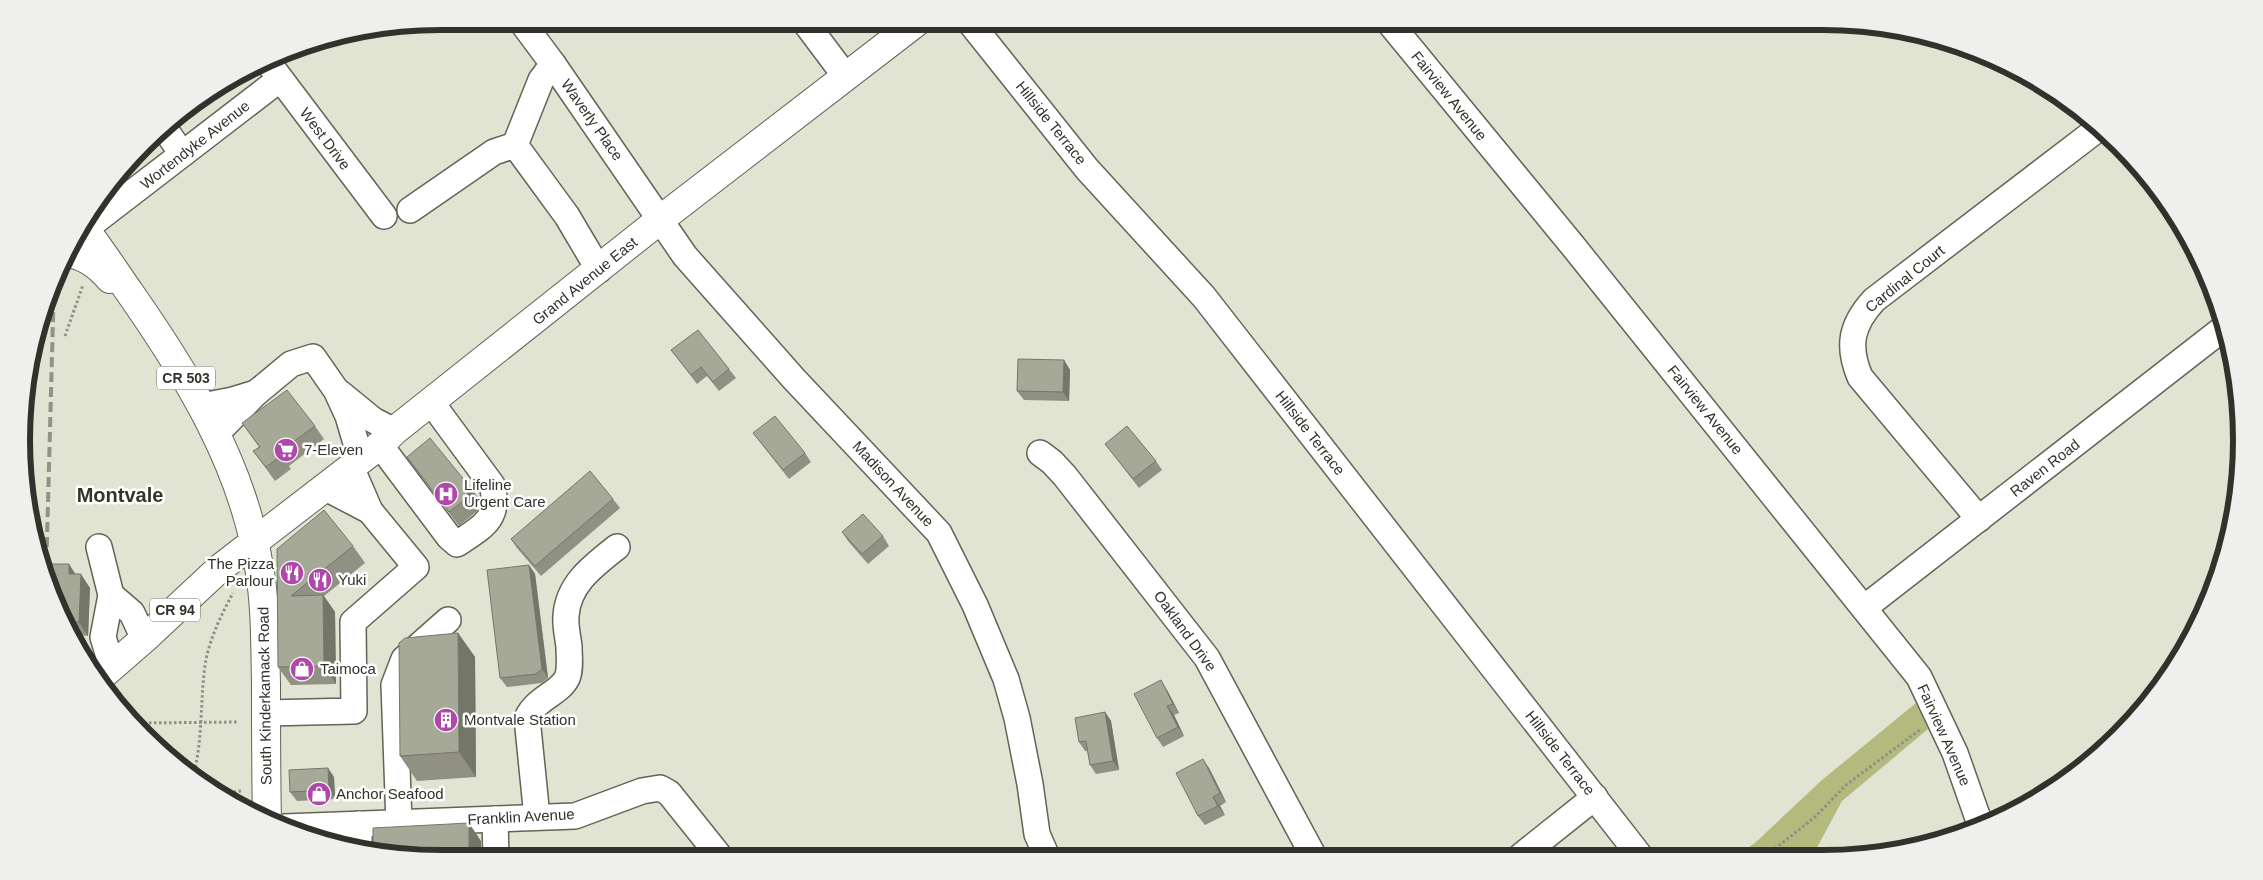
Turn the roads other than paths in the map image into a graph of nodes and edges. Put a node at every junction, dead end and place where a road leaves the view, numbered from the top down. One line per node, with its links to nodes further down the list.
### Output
1 (528, 30): 6 (street, Waverly Place)
2 (811, 30): 8 (street)
3 (906, 30): 8 (main road, Grand Avenue East / CR 94)
4 (976, 30): 42 (street, Hillside Terrace)
5 (1402, 30): 37 (street, Fairview Avenue)
6 (553, 64): 11 (street); 17 (street, Waverly Place)
7 (273, 70): 12 (street, Wortendyke Avenue); 16 (street, West Drive)
8 (846, 77): 17 (main road, Grand Avenue East / CR 94)
9 (2093, 132): 32 (street, Cardinal Court)
10 (168, 134): 12 (street)
11 (515, 145): 14 (street); 20 (street)
12 (182, 154): 13 (street, Wortendyke Avenue)
13 (133, 179): 15 (street, Wortendyke Avenue)
14 (410, 210)
15 (97, 215)
16 (384, 216)
17 (661, 219): 20 (main road, Grand Avenue East / CR 94); 52 (street, Madison Avenue)
18 (85, 236): 21 (main road, CR 503)
19 (75, 254): 21 (main road)
20 (599, 270): 25 (main road, Grand Avenue East / CR 94)
21 (155, 328): 26 (main road, CR 503)
22 (2218, 332): 32 (street, Raven Road)
23 (336, 390): 24 (street); 28 (street); 28 (street)
24 (256, 393): 26 (street); 27 (street)
25 (431, 402): 28 (main road, Grand Avenue East / CR 94); 28 (street)
26 (202, 406): 27 (main road, CR 503)
27 (216, 434): 33 (main road, CR 503)
28 (372, 451): 30 (main road, Grand Avenue East / CR 94); 31 (street)
29 (1040, 453): 53 (street, Oakland Drive)
30 (324, 487): 31 (street); 33 (main road, Grand Avenue East / CR 94)
31 (370, 511): 41 (street)
32 (1979, 519): 37 (street, Raven Road)
33 (254, 543): 39 (main road, CR 94); 41 (main road, South Kinderkamack Road / CR 503)
34 (99, 547): 36 (street)
35 (617, 547): 44 (street)
36 (111, 595): 39 (street); 40 (street)
37 (1864, 608): 46 (street, Fairview Avenue)
38 (448, 620): 47 (street)
39 (144, 639): 40 (main road, CR 94)
40 (105, 673)
41 (266, 713): 43 (main road, South Kinderkamack Road / CR 503)
42 (1595, 797): 54 (street); 55 (street, Hillside Terrace)
43 (267, 812)
44 (537, 817): 45 (street, Franklin Avenue); 51 (street, Franklin Avenue)
45 (495, 819): 47 (street, Franklin Avenue); 50 (street)
46 (1978, 820)
47 (399, 822): 49 (street, Franklin Avenue)
48 (318, 831): 49 (street, Franklin Avenue)
49 (359, 836)
50 (496, 850)
51 (715, 850)
52 (1044, 850)
53 (1311, 850)
54 (1529, 850)
55 (1635, 850)

